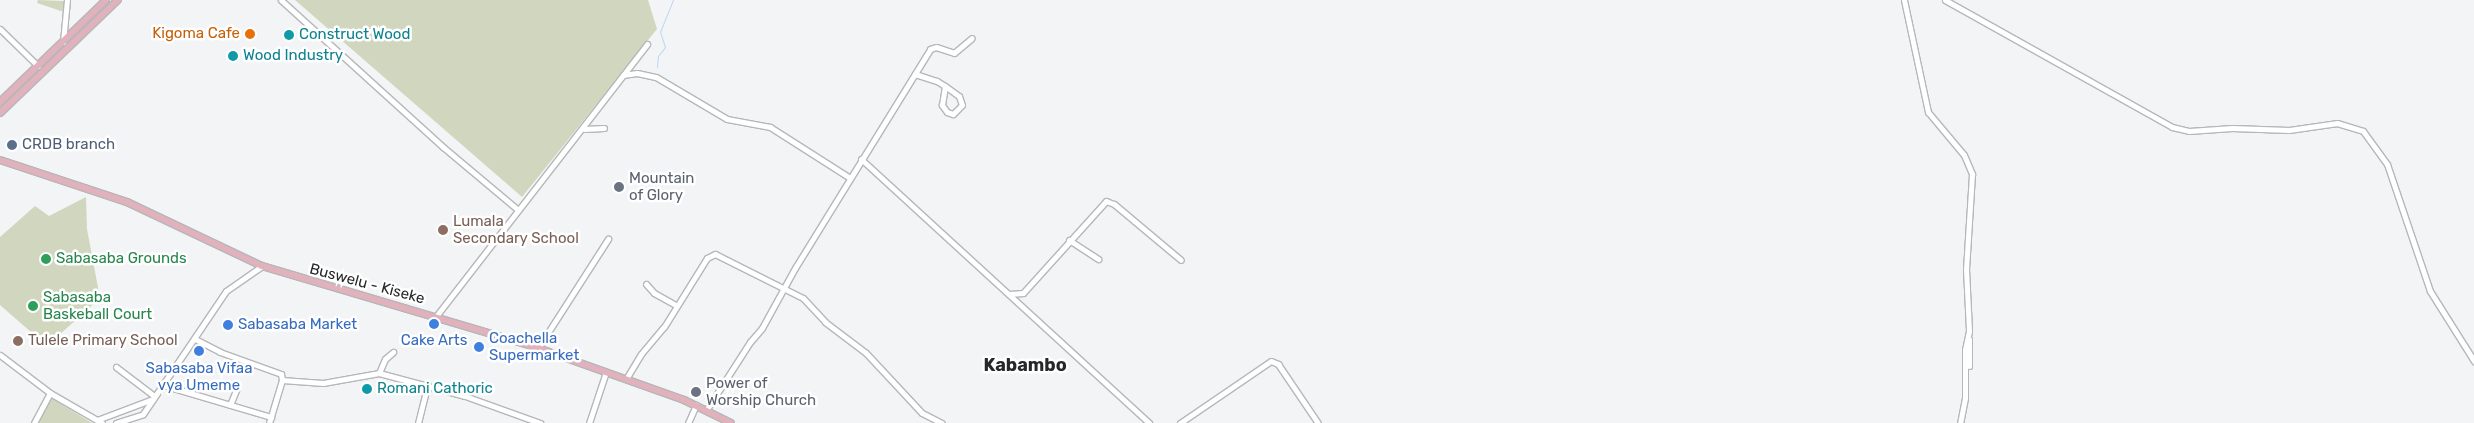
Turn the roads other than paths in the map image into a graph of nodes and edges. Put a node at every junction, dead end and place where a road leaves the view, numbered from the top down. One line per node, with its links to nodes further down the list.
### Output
1 (67, 0): 9 (street)
2 (106, 0): 9 (main road)
3 (118, 0): 16 (main road)
4 (281, 0): 22 (street)
5 (1904, 0): 67 (street)
6 (1945, 0): 37 (street)
7 (0, 29): 11 (street)
8 (972, 38): 12 (street)
9 (62, 42): 11 (main road)
10 (647, 44): 13 (street)
11 (38, 66): 15 (main road)
12 (915, 74): 14 (street); 19 (street)
13 (622, 76): 18 (street); 21 (street)
14 (945, 86): 14 (street)
15 (0, 102)
16 (0, 113)
17 (604, 128): 18 (street)
18 (584, 129): 22 (street)
19 (861, 159): 21 (street); 30 (street)
20 (0, 160): 27 (main road, Buswelu - Kiseke)
21 (850, 178): 29 (street)
22 (517, 209): 32 (street)
23 (608, 239): 34 (street)
24 (1069, 240): 25 (street); 26 (street); 30 (street)
25 (1098, 259)
26 (1180, 260)
27 (262, 266): 32 (main road, Buswelu - Kiseke); 33 (street)
28 (646, 284): 31 (street)
29 (782, 289): 31 (street); 50 (street); 63 (street)
30 (1009, 294): 64 (street)
31 (677, 306): 42 (street)
32 (437, 315): 34 (main road, Buswelu - Kiseke)
33 (195, 339): 41 (street); 43 (street)
34 (538, 348): 39 (main road, Buswelu - Kiseke)
35 (393, 352): 40 (street)
36 (0, 355): 46 (street)
37 (2474, 360)
38 (116, 367): 47 (street)
39 (606, 372): 42 (main road, Buswelu - Kiseke); 60 (street)
40 (379, 373): 41 (street); 44 (street)
41 (282, 380): 52 (street)
42 (626, 380): 49 (main road, Buswelu - Kiseke)
43 (163, 385): 47 (street); 48 (street)
44 (427, 387): 54 (street); 58 (street)
45 (237, 388): 48 (street)
46 (50, 393): 51 (street); 55 (street)
47 (154, 398): 51 (street); 53 (street)
48 (230, 405): 52 (street)
49 (696, 405): 50 (main road, Buswelu - Kiseke); 61 (street)
50 (707, 409): 62 (main road, Buswelu - Kiseke)
51 (94, 420): 56 (street)
52 (270, 420)
53 (129, 422): 57 (street)
54 (533, 422): 59 (street)
55 (34, 423)
56 (102, 423)
57 (116, 423)
58 (418, 423)
59 (540, 423)
60 (590, 423)
61 (688, 423)
62 (731, 423)
63 (942, 423)
64 (1149, 423)
65 (1180, 423): 66 (street)
66 (1318, 423)
67 (1960, 423)

